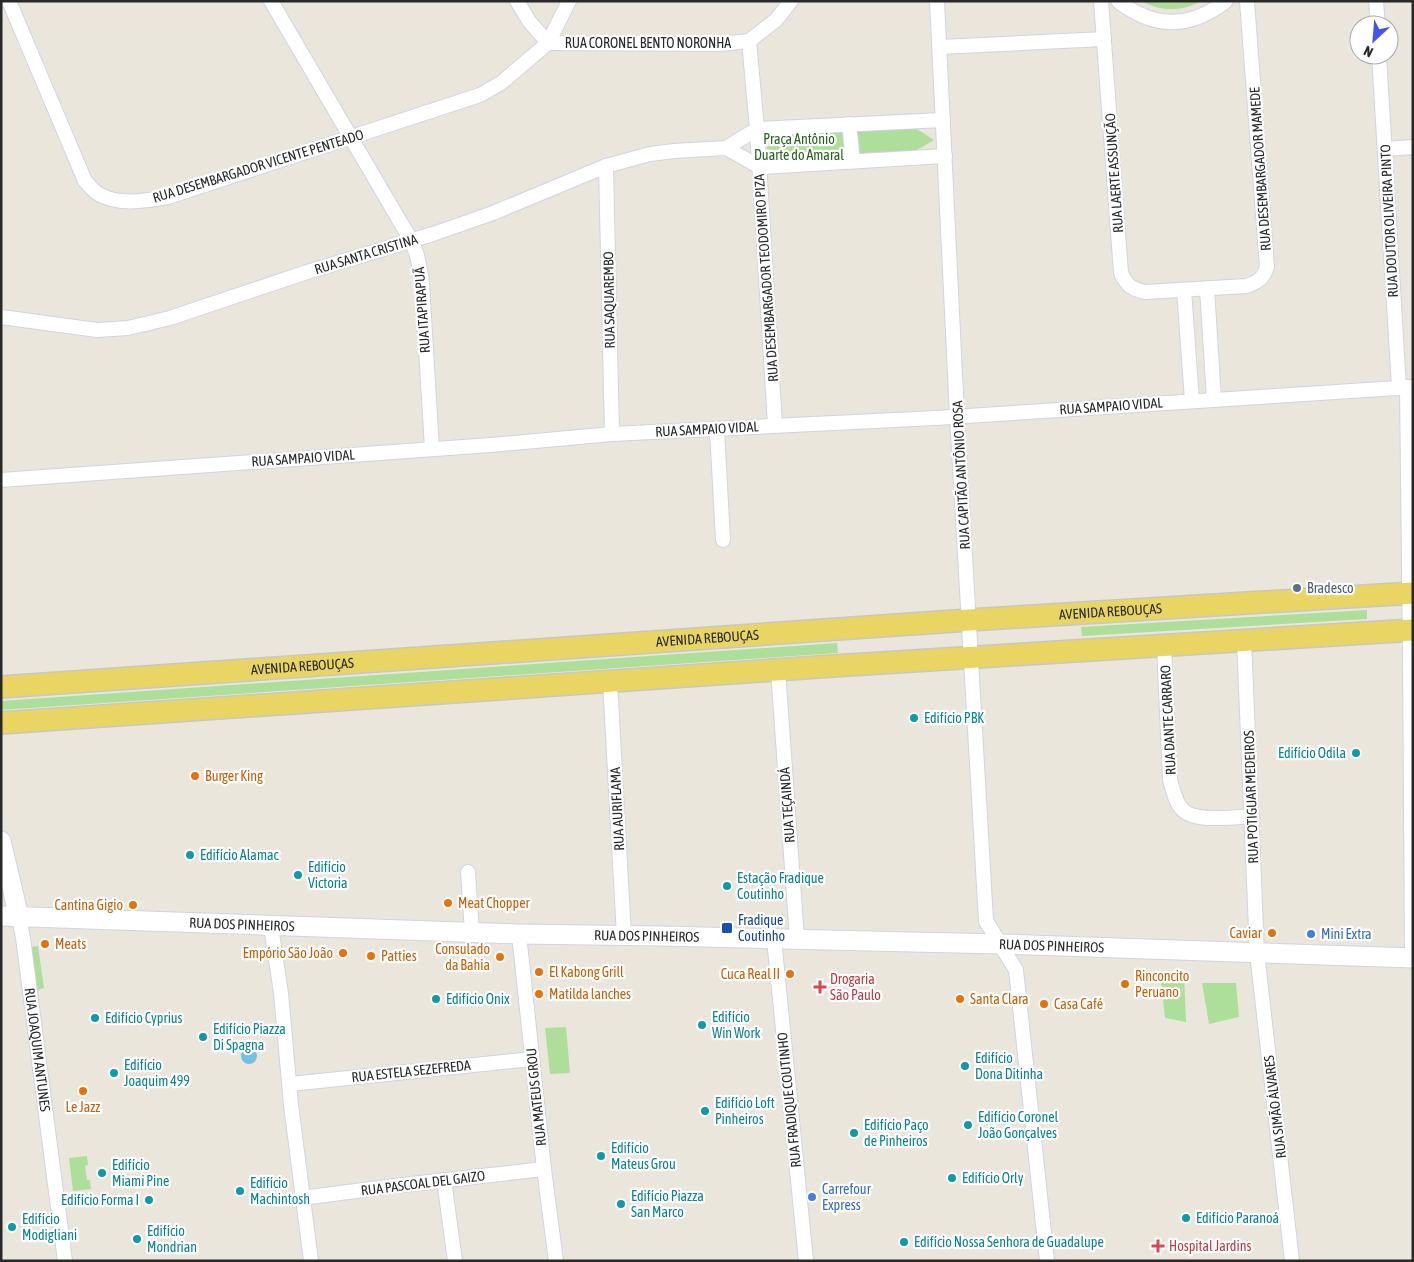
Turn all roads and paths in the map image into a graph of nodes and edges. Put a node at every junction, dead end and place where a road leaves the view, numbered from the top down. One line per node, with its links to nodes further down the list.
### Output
1 (9, 1): 21 (street, RUA DESEMBARGADOR VICENTE PENTEADO)
2 (271, 1): 21 (street, RUA ITAPIRAPUÃ)
3 (517, 1): 15 (street)
4 (568, 1): 15 (street)
5 (791, 1): 14 (street, RUA CORONEL BENTO NORONHA)
6 (937, 1): 16 (street, RUA CAPITÃO ANTÔNIO ROSA)
7 (1101, 1): 13 (street, RUA LAERTE ASSUNÇÃO)
8 (1118, 1): 9 (street)
9 (1226, 1)
10 (1247, 1): 30 (street, RUA DESEMBARGADOR MAMEDE)
11 (1376, 1): 12 (street)
12 (1377, 15)
13 (1104, 39): 16 (street); 31 (street, RUA LAERTE ASSUNÇÃO)
14 (749, 41): 15 (street, RUA CORONEL BENTO NORONHA); 20 (street, RUA DESEMBARGADOR TEODOMIRO PIZA)
15 (548, 43): 21 (street, RUA DESEMBARGADOR VICENTE PENTEADO)
16 (940, 47): 18 (street, RUA CAPITÃO ANTÔNIO ROSA)
17 (1381, 65): 24 (street, RUA DOUTOR OLIVEIRA PINTO)
18 (943, 120): 19 (street); 25 (street, RUA CAPITÃO ANTÔNIO ROSA)
19 (849, 124): 20 (street); 26 (street)
20 (757, 129): 23 (street, RUA SANTA CRISTINA); 28 (street, RUA DESEMBARGADOR TEODOMIRO PIZA)
21 (352, 138): 29 (street, RUA ITAPIRAPUÃ)
22 (1413, 147): 24 (street)
23 (726, 148): 27 (street, RUA SANTA CRISTINA); 28 (street)
24 (1385, 149): 33 (street, RUA DOUTOR OLIVEIRA PINTO)
25 (945, 156): 26 (street); 36 (street, RUA CAPITÃO ANTÔNIO ROSA)
26 (853, 161): 28 (street)
27 (606, 166): 29 (street, RUA SANTA CRISTINA); 39 (street, RUA SAQUAREMBO)
28 (760, 167): 37 (street, RUA DESEMBARGADOR TEODOMIRO PIZA)
29 (412, 240): 32 (street, RUA SANTA CRISTINA); 40 (street, RUA ITAPIRAPUÃ)
30 (1207, 289): 31 (street, RUA DESEMBARGADOR MAMEDE); 34 (street)
31 (1184, 290): 35 (street)
32 (1, 317)
33 (1406, 387): 34 (street, RUA SAMPAIO VIDAL); 43 (street, RUA DOUTOR OLIVEIRA PINTO)
34 (1214, 399): 35 (street, RUA SAMPAIO VIDAL)
35 (1192, 401): 36 (street, RUA SAMPAIO VIDAL)
36 (957, 416): 37 (street, RUA SAMPAIO VIDAL); 44 (street, RUA CAPITÃO ANTÔNIO ROSA)
37 (775, 425): 38 (street, RUA SAMPAIO VIDAL)
38 (717, 430): 39 (street, RUA SAMPAIO VIDAL); 42 (street)
39 (612, 434): 40 (street, RUA SAMPAIO VIDAL)
40 (432, 448): 41 (street, RUA SAMPAIO VIDAL)
41 (1, 480)
42 (723, 540)
43 (1411, 593): 44 (main road, AVENIDA REBOUÇAS); 45 (street, RUA DOUTOR OLIVEIRA PINTO)
44 (969, 620): 48 (street, RUA CAPITÃO ANTÔNIO ROSA); 51 (main road, AVENIDA REBOUÇAS)
45 (1411, 630): 46 (main road); 65 (street, RUA DOUTOR OLIVEIRA PINTO)
46 (1244, 640): 47 (main road); 53 (street, RUA POTIGUAR MEDEIROS)
47 (1164, 645): 48 (main road); 53 (street, RUA DANTE CARRARO)
48 (971, 657): 49 (main road); 63 (street, RUA CAPITÃO ANTÔNIO ROSA)
49 (778, 670): 50 (main road); 62 (street, RUA TEÇAINDÁ)
50 (610, 682): 52 (main road); 60 (street, RUA AURIFLAMA)
51 (1, 687)
52 (1, 724)
53 (1252, 816): 64 (street, RUA POTIGUAR MEDEIROS)
54 (1, 841): 56 (main road, RUA JOAQUIM ANTUNES)
55 (468, 872): 58 (street)
56 (10, 916): 57 (main road, RUA DOS PINHEIROS); 71 (street, RUA JOAQUIM ANTUNES)
57 (271, 926): 58 (main road, RUA DOS PINHEIROS); 67 (street)
58 (472, 932): 59 (main road, RUA DOS PINHEIROS)
59 (519, 934): 60 (main road, RUA DOS PINHEIROS); 66 (street, RUA MATEUS GROU)
60 (624, 936): 61 (main road, RUA DOS PINHEIROS)
61 (774, 939): 62 (main road, RUA DOS PINHEIROS); 75 (street, RUA FRADIQUE COUTINHO)
62 (797, 939): 63 (main road, RUA DOS PINHEIROS)
63 (1000, 944): 64 (main road, RUA DOS PINHEIROS); 76 (street, RUA CAPITÃO ANTÔNIO ROSA)
64 (1257, 953): 65 (main road, RUA DOS PINHEIROS); 77 (street, RUA SIMÃO ÁLVARES)
65 (1412, 958)
66 (532, 1059): 67 (street, RUA ESTELA SEZEFREDA); 68 (street, RUA MATEUS GROU)
67 (290, 1084): 70 (street)
68 (544, 1169): 69 (street, RUA PASCOAL DEL GAIZO); 74 (street, RUA MATEUS GROU)
69 (444, 1180): 70 (street, RUA PASCOAL DEL GAIZO); 73 (street)
70 (302, 1198): 72 (street)
71 (65, 1261)
72 (311, 1261)
73 (455, 1261)
74 (556, 1261)
75 (806, 1261)
76 (1047, 1261)
77 (1292, 1261)

